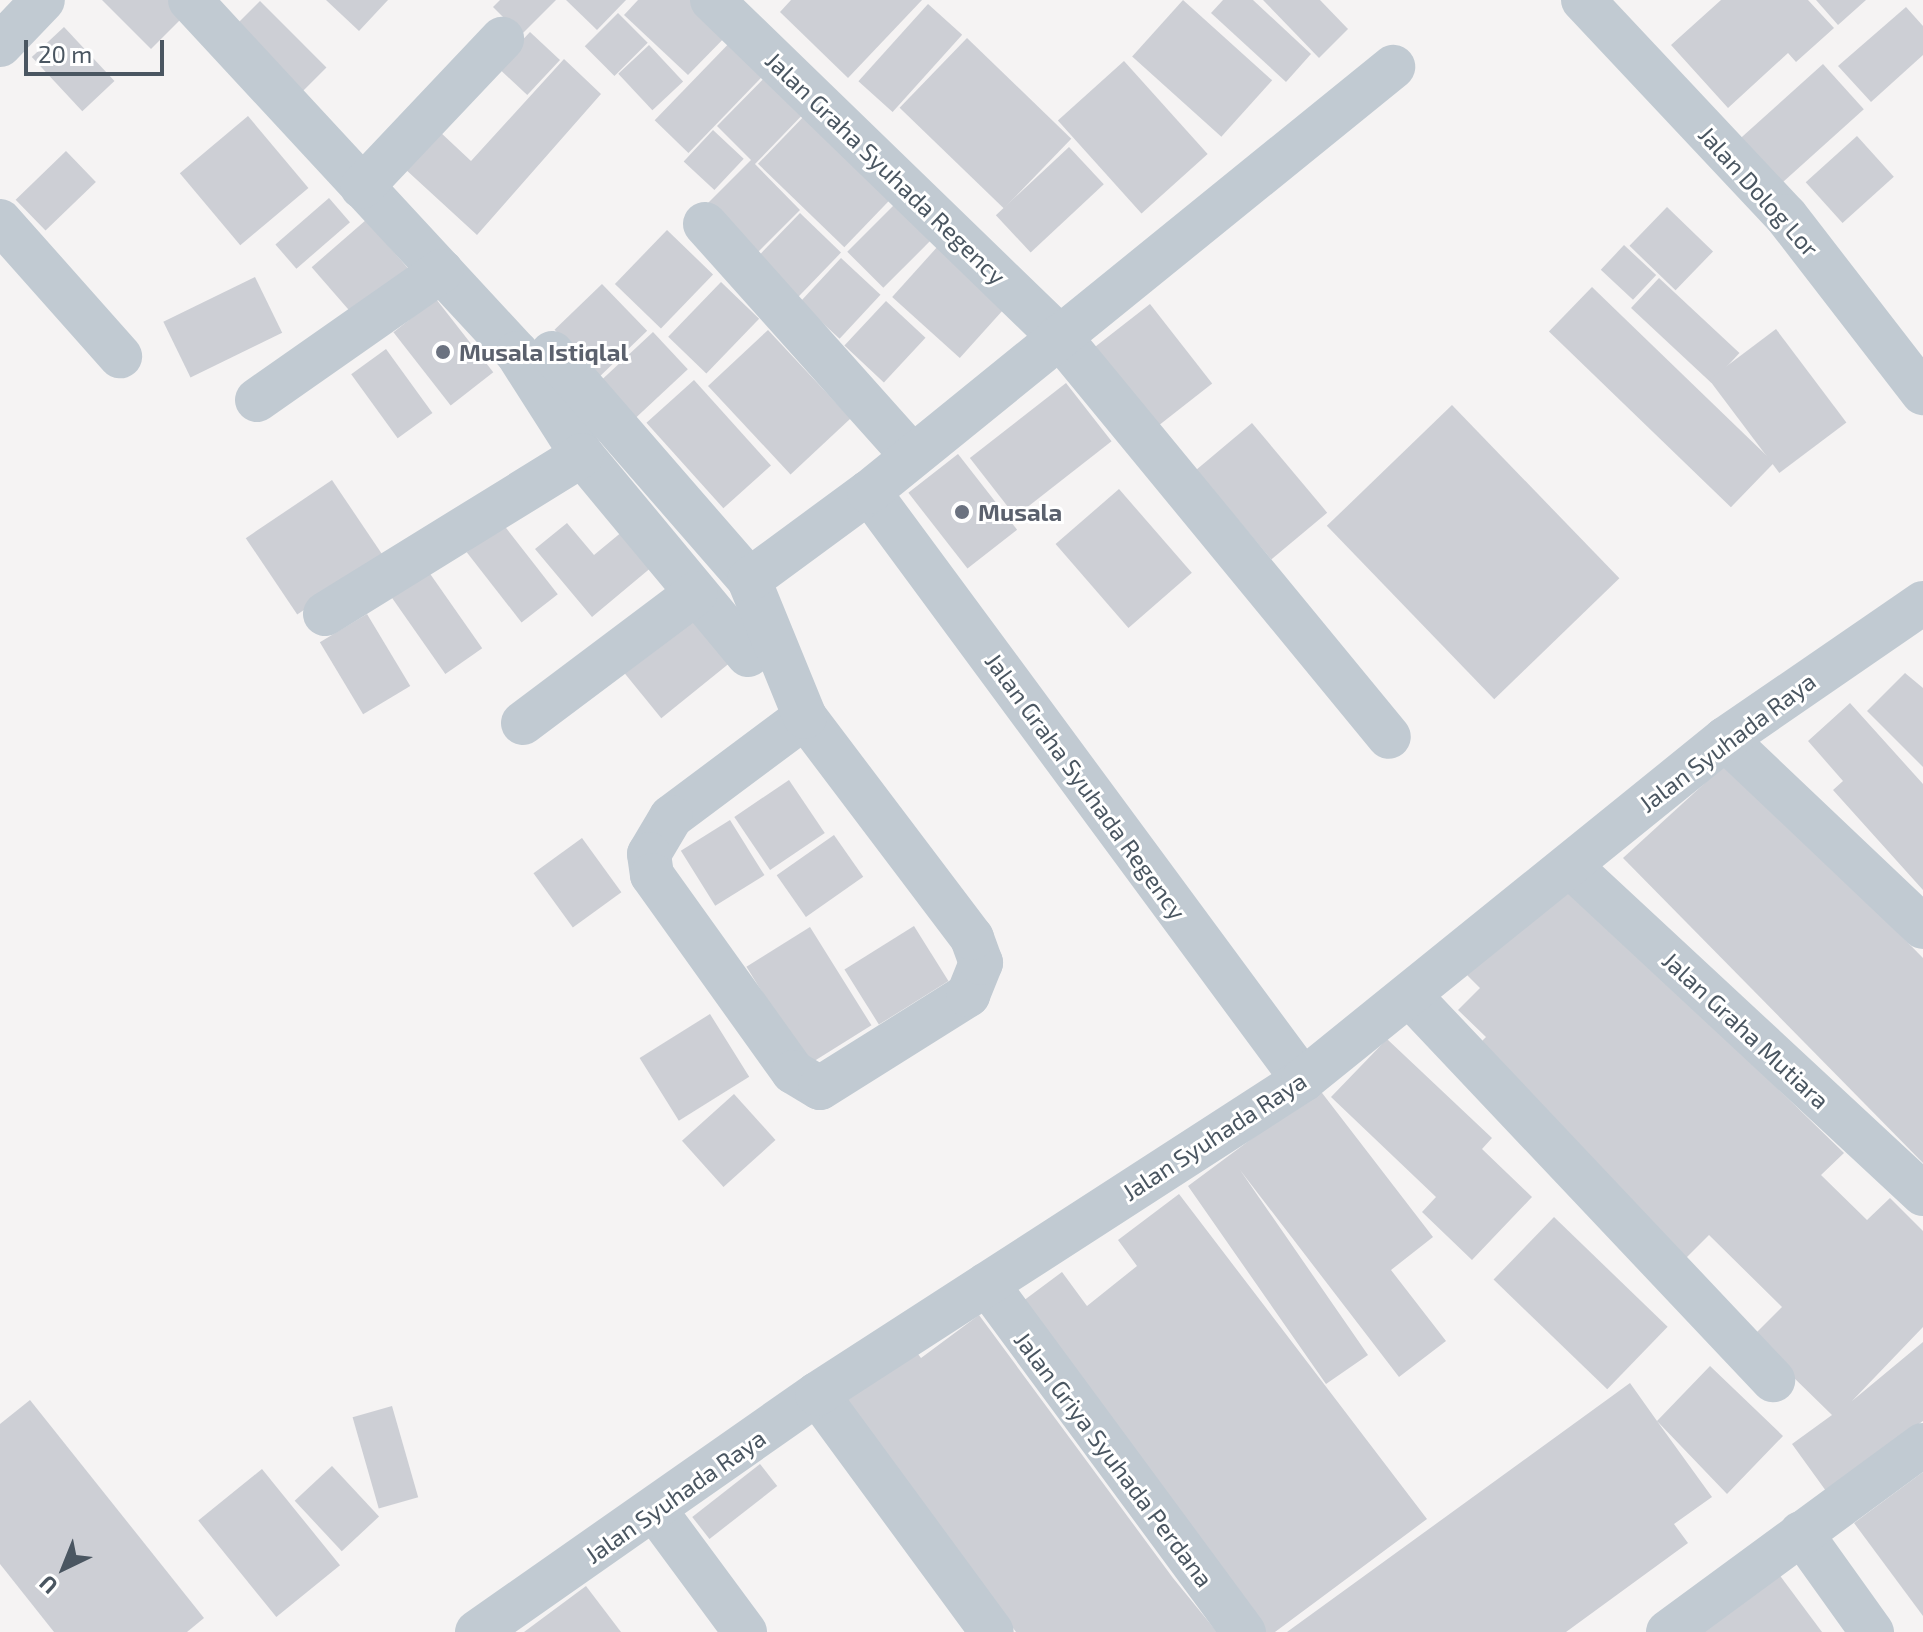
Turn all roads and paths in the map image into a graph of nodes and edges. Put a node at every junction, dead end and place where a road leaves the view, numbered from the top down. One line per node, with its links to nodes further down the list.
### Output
1 (43, 0): 6 (street)
2 (712, 0): 12 (street, Jalan Graha Syuhada Regency)
3 (1583, 0): 15 (street, Jalan Dolog Lor)
4 (207, 6): 8 (street)
5 (502, 39): 8 (street)
6 (0, 45)
7 (1393, 67): 12 (street)
8 (362, 187): 11 (street)
9 (0, 221): 14 (street)
10 (705, 224): 17 (street)
11 (441, 271): 16 (street); 18 (street)
12 (1059, 336): 17 (street); 27 (street, Jalan Graha Syuhada Regency)
13 (552, 353): 20 (street)
14 (120, 356)
15 (1923, 393)
16 (257, 400)
17 (911, 454): 19 (street)
18 (582, 455): 21 (street); 23 (street)
19 (869, 492): 20 (street); 32 (street, Jalan Graha Syuhada Regency)
20 (749, 580): 25 (street)
21 (696, 593): 24 (street); 26 (street)
22 (1923, 603): 28 (street, Jalan Syuhada Raya)
23 (325, 614)
24 (748, 655)
25 (805, 717): 25 (street)
26 (523, 723)
27 (1389, 737)
28 (1725, 739): 29 (street, Jalan Syuhada Raya); 30 (street)
29 (1570, 866): 31 (street, Jalan Syuhada Raya); 33 (street, Jalan Graha Mutiara)
30 (1923, 927)
31 (1412, 998): 32 (street, Jalan Syuhada Raya); 35 (street)
32 (1303, 1080): 34 (street, Jalan Syuhada Raya)
33 (1923, 1194)
34 (987, 1284): 36 (street, Jalan Syuhada Raya); 43 (street, Jalan Griya Syuhada Perdana)
35 (1773, 1380)
36 (817, 1394): 38 (street, Jalan Syuhada Raya); 42 (street)
37 (1923, 1445): 39 (street)
38 (657, 1513): 40 (street, Jalan Syuhada Raya); 41 (street)
39 (1801, 1533): 44 (street); 45 (street)
40 (477, 1632)
41 (745, 1632)
42 (992, 1632)
43 (1244, 1632)
44 (1668, 1632)
45 (1872, 1632)

